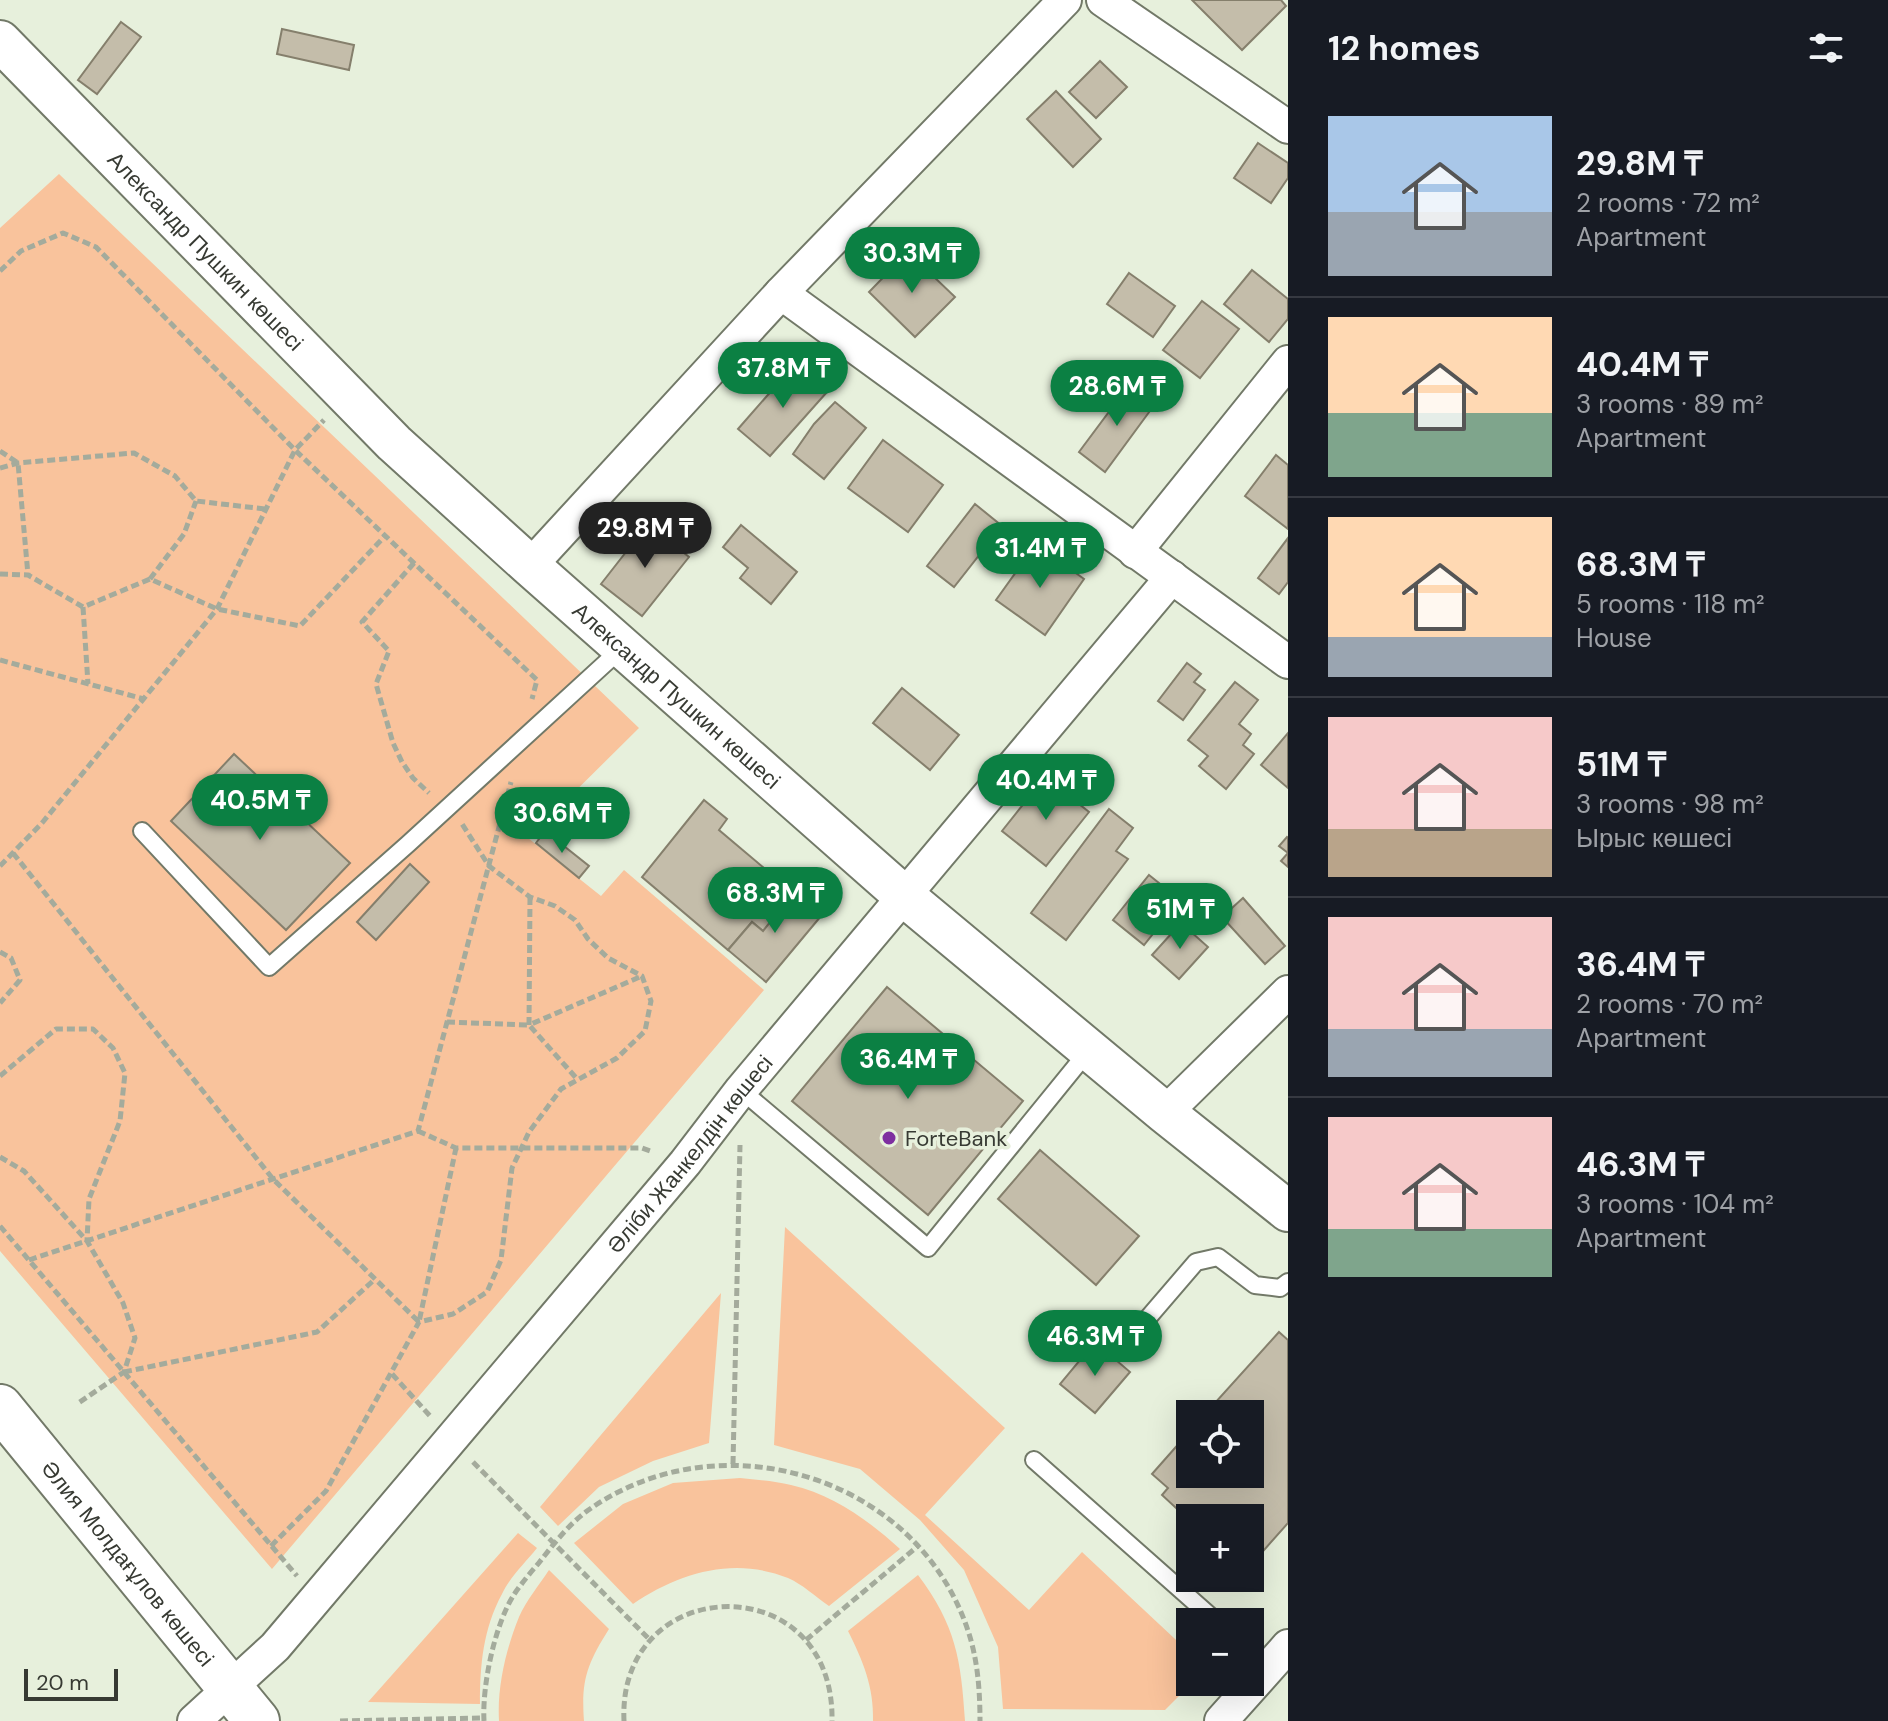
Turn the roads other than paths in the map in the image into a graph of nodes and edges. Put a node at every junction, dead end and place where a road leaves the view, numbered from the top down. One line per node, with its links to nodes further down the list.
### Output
1 (1065, 0): 5 (street)
2 (1103, 0): 4 (street)
3 (0, 41): 8 (street, Александр Пушкин көшесі)
4 (1288, 127)
5 (781, 293): 7 (street); 8 (street)
6 (1288, 362): 7 (street)
7 (1135, 552): 9 (street)
8 (530, 566): 10 (street, Александр Пушкин көшесі)
9 (1172, 577): 11 (street); 13 (street, Әліби Жанкелдін көшесі)
10 (622, 648): 12 (lane); 13 (street, Александр Пушкин көшесі)
11 (1288, 662)
12 (142, 831)
13 (904, 896): 15 (street, Александр Пушкин көшесі); 16 (street, Әліби Жанкелдін көшесі)
14 (1288, 992): 17 (street)
15 (1089, 1050): 16 (lane); 17 (street, Александр Пушкин көшесі)
16 (741, 1090): 25 (street, Әліби Жанкелдін көшесі)
17 (1165, 1113): 18 (street, Александр Пушкин көшесі)
18 (1288, 1211)
19 (1288, 1282): 20 (lane)
20 (1129, 1340)
21 (0, 1407): 25 (main road, Әлия Молдағұлов көшесі)
22 (1034, 1460): 23 (lane)
23 (1201, 1608)
24 (1269, 1654): 27 (street)
25 (244, 1704): 26 (street, Әліби Жанкелдін көшесі)
26 (194, 1721)
27 (1221, 1721)

